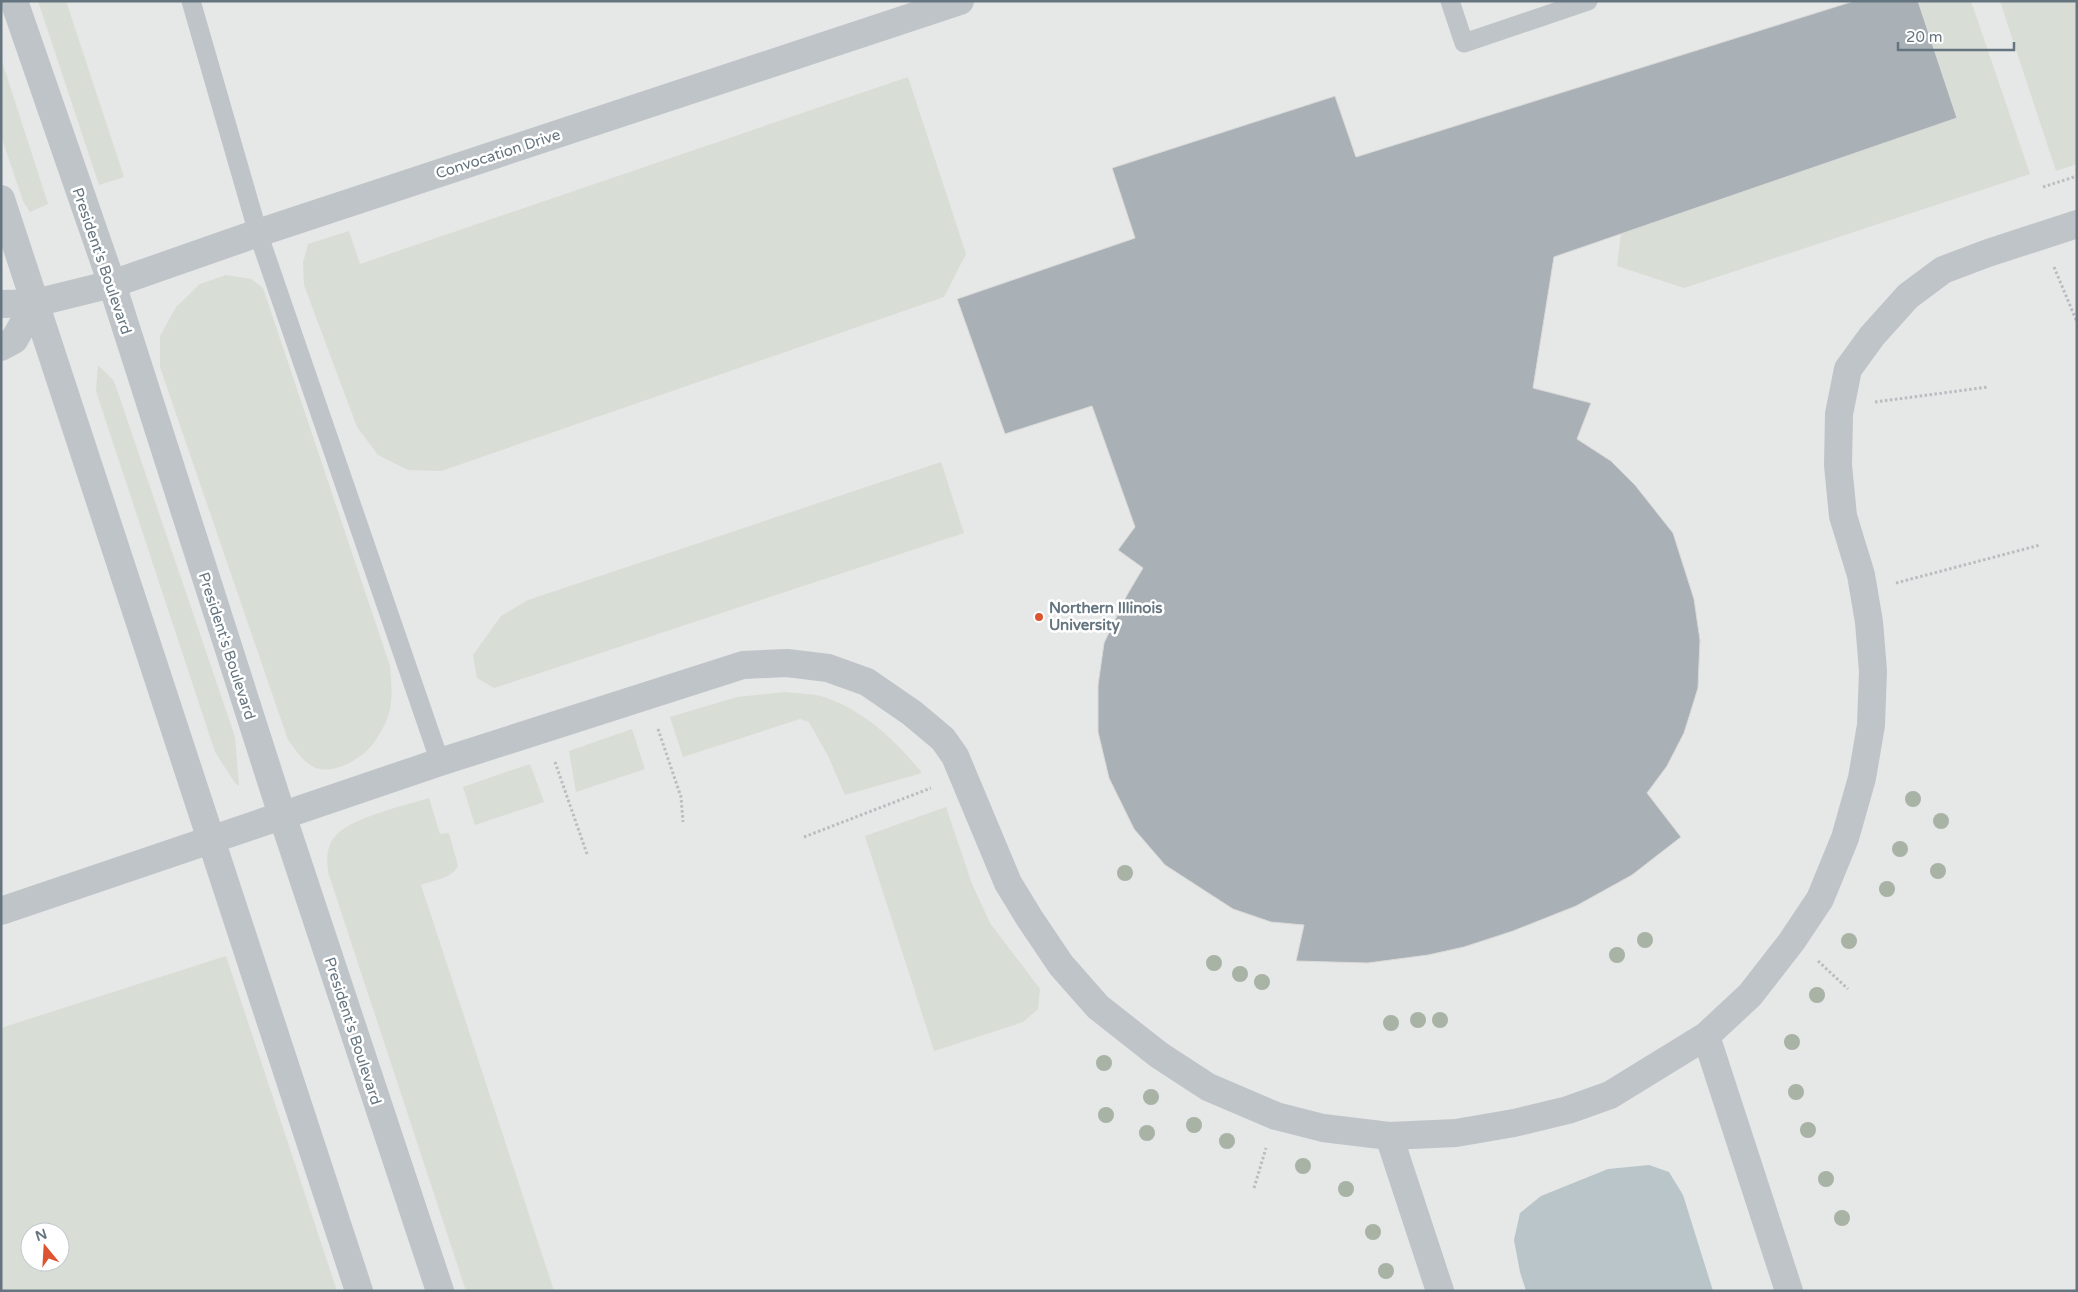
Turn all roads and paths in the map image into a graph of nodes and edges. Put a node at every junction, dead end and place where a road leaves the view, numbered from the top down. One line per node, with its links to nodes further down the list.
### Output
1 (14, 1): 12 (street, President's Boulevard)
2 (191, 1): 10 (lane)
3 (960, 1): 10 (street, Convocation Drive)
4 (1450, 1): 5 (lane)
5 (1588, 1)
6 (2077, 176): 7 (path)
7 (2043, 187)
8 (1, 199): 13 (street)
9 (2077, 224): 33 (street)
10 (258, 233): 12 (street, Convocation Drive); 23 (lane)
11 (2052, 262): 15 (path)
12 (112, 284): 13 (street, Convocation Drive); 25 (street, President's Boulevard)
13 (35, 303): 14 (street, Convocation Drive); 16 (street); 28 (street)
14 (1, 304)
15 (2077, 322)
16 (1, 347)
17 (1988, 387): 18 (path)
18 (1870, 403)
19 (2040, 546): 20 (path)
20 (1891, 584)
21 (656, 723): 26 (path)
22 (555, 761): 29 (path)
23 (440, 762): 25 (street); 34 (street)
24 (931, 788): 27 (path)
25 (282, 815): 28 (street); 38 (street, President's Boulevard)
26 (683, 822)
27 (804, 837)
28 (211, 840): 30 (street); 37 (street)
29 (587, 854)
30 (1, 911)
31 (1817, 960): 32 (path)
32 (1848, 989)
33 (1706, 1036): 34 (street); 40 (street)
34 (1388, 1136): 39 (street)
35 (1268, 1143): 36 (path)
36 (1254, 1188)
37 (359, 1291)
38 (440, 1291)
39 (1440, 1291)
40 (1789, 1291)

